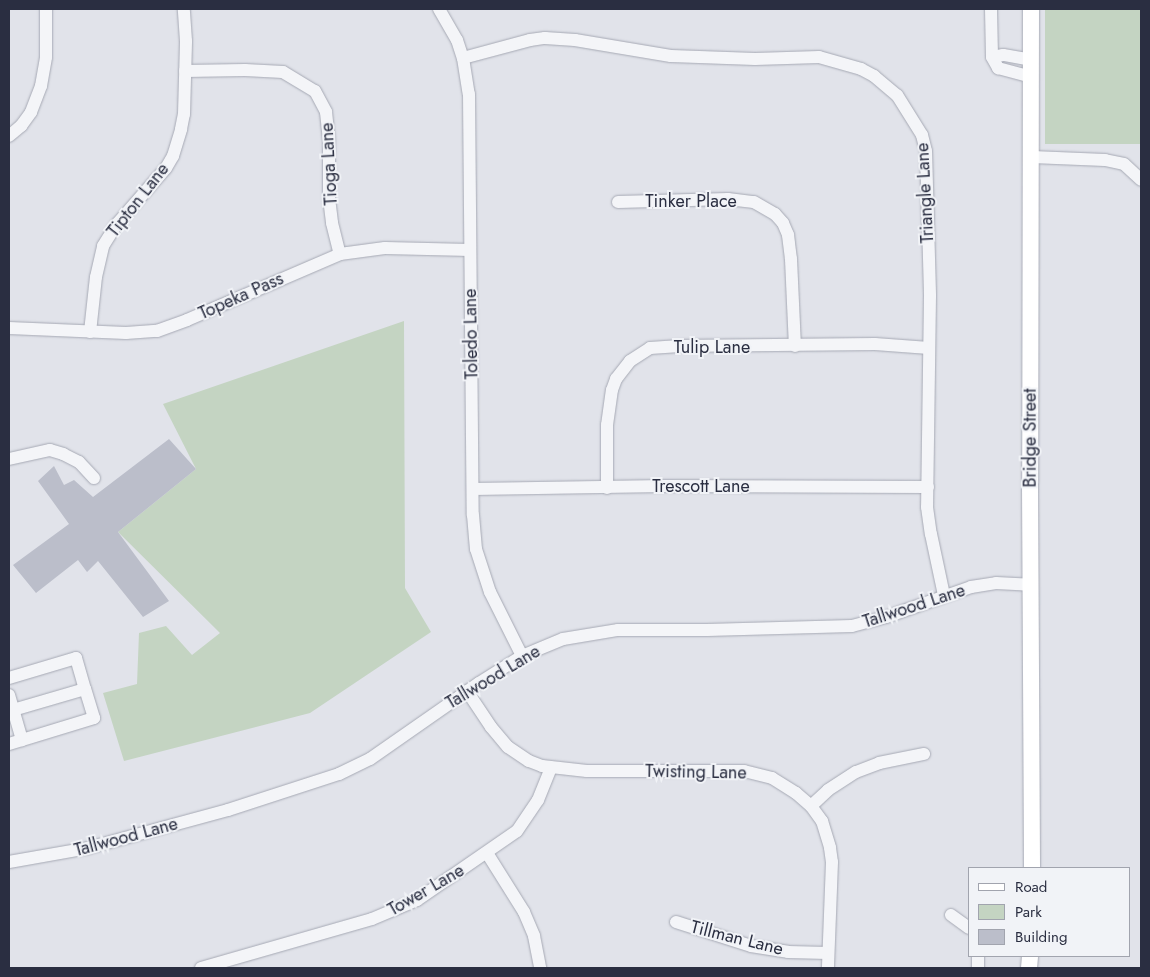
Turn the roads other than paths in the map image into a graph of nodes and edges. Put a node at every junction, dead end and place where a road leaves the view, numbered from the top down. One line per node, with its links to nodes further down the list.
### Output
1 (46, 9): 11 (street)
2 (184, 9): 9 (street, Tipton Lane)
3 (439, 9): 6 (street, Toledo Lane)
4 (991, 9): 7 (street)
5 (1031, 9): 8 (main road, Bridge Street)
6 (463, 58): 15 (street, Toledo Lane); 20 (street, Triangle Lane)
7 (992, 58): 8 (street); 10 (street)
8 (1032, 60): 10 (main road, Bridge Street)
9 (185, 71): 16 (street, Tioga Lane); 18 (street, Tipton Lane)
10 (1032, 77): 12 (main road, Bridge Street)
11 (9, 136)
12 (1032, 158): 13 (street); 26 (main road, Bridge Street)
13 (1141, 180)
14 (618, 202): 19 (street, Tinker Place)
15 (470, 250): 16 (street, Topeka Pass); 25 (street, Toledo Lane)
16 (340, 254): 18 (street, Topeka Pass)
17 (9, 328): 18 (street, Topeka Pass)
18 (90, 332)
19 (795, 346): 20 (street, Tulip Lane); 24 (street, Tulip Lane)
20 (929, 348): 23 (street, Triangle Lane)
21 (9, 460): 22 (street)
22 (94, 478)
23 (928, 487): 24 (street, Trescott Lane); 27 (street, Triangle Lane)
24 (606, 488): 25 (street, Trescott Lane)
25 (473, 489): 28 (street, Toledo Lane)
26 (1030, 585): 27 (street, Tallwood Lane); 41 (main road, Bridge Street)
27 (944, 595): 28 (street, Tallwood Lane)
28 (522, 656): 31 (street, Tallwood Lane)
29 (9, 678): 30 (street)
30 (85, 690): 33 (street); 34 (street)
31 (467, 691): 37 (street, Twisting Lane); 40 (street, Tallwood Lane)
32 (9, 695): 33 (street)
33 (13, 710): 34 (street)
34 (22, 740): 35 (street)
35 (9, 744)
36 (924, 754): 38 (street)
37 (551, 768): 38 (street, Twisting Lane); 39 (street, Tower Lane)
38 (811, 806): 45 (street, Twisting Lane)
39 (487, 853): 46 (street, Tower Lane); 47 (street)
40 (9, 862)
41 (1032, 867)
42 (952, 915): 44 (street)
43 (676, 922): 45 (street, Tillman Lane)
44 (968, 927)
45 (828, 953): 48 (street, Twisting Lane)
46 (201, 968)
47 (540, 968)
48 (828, 968)

